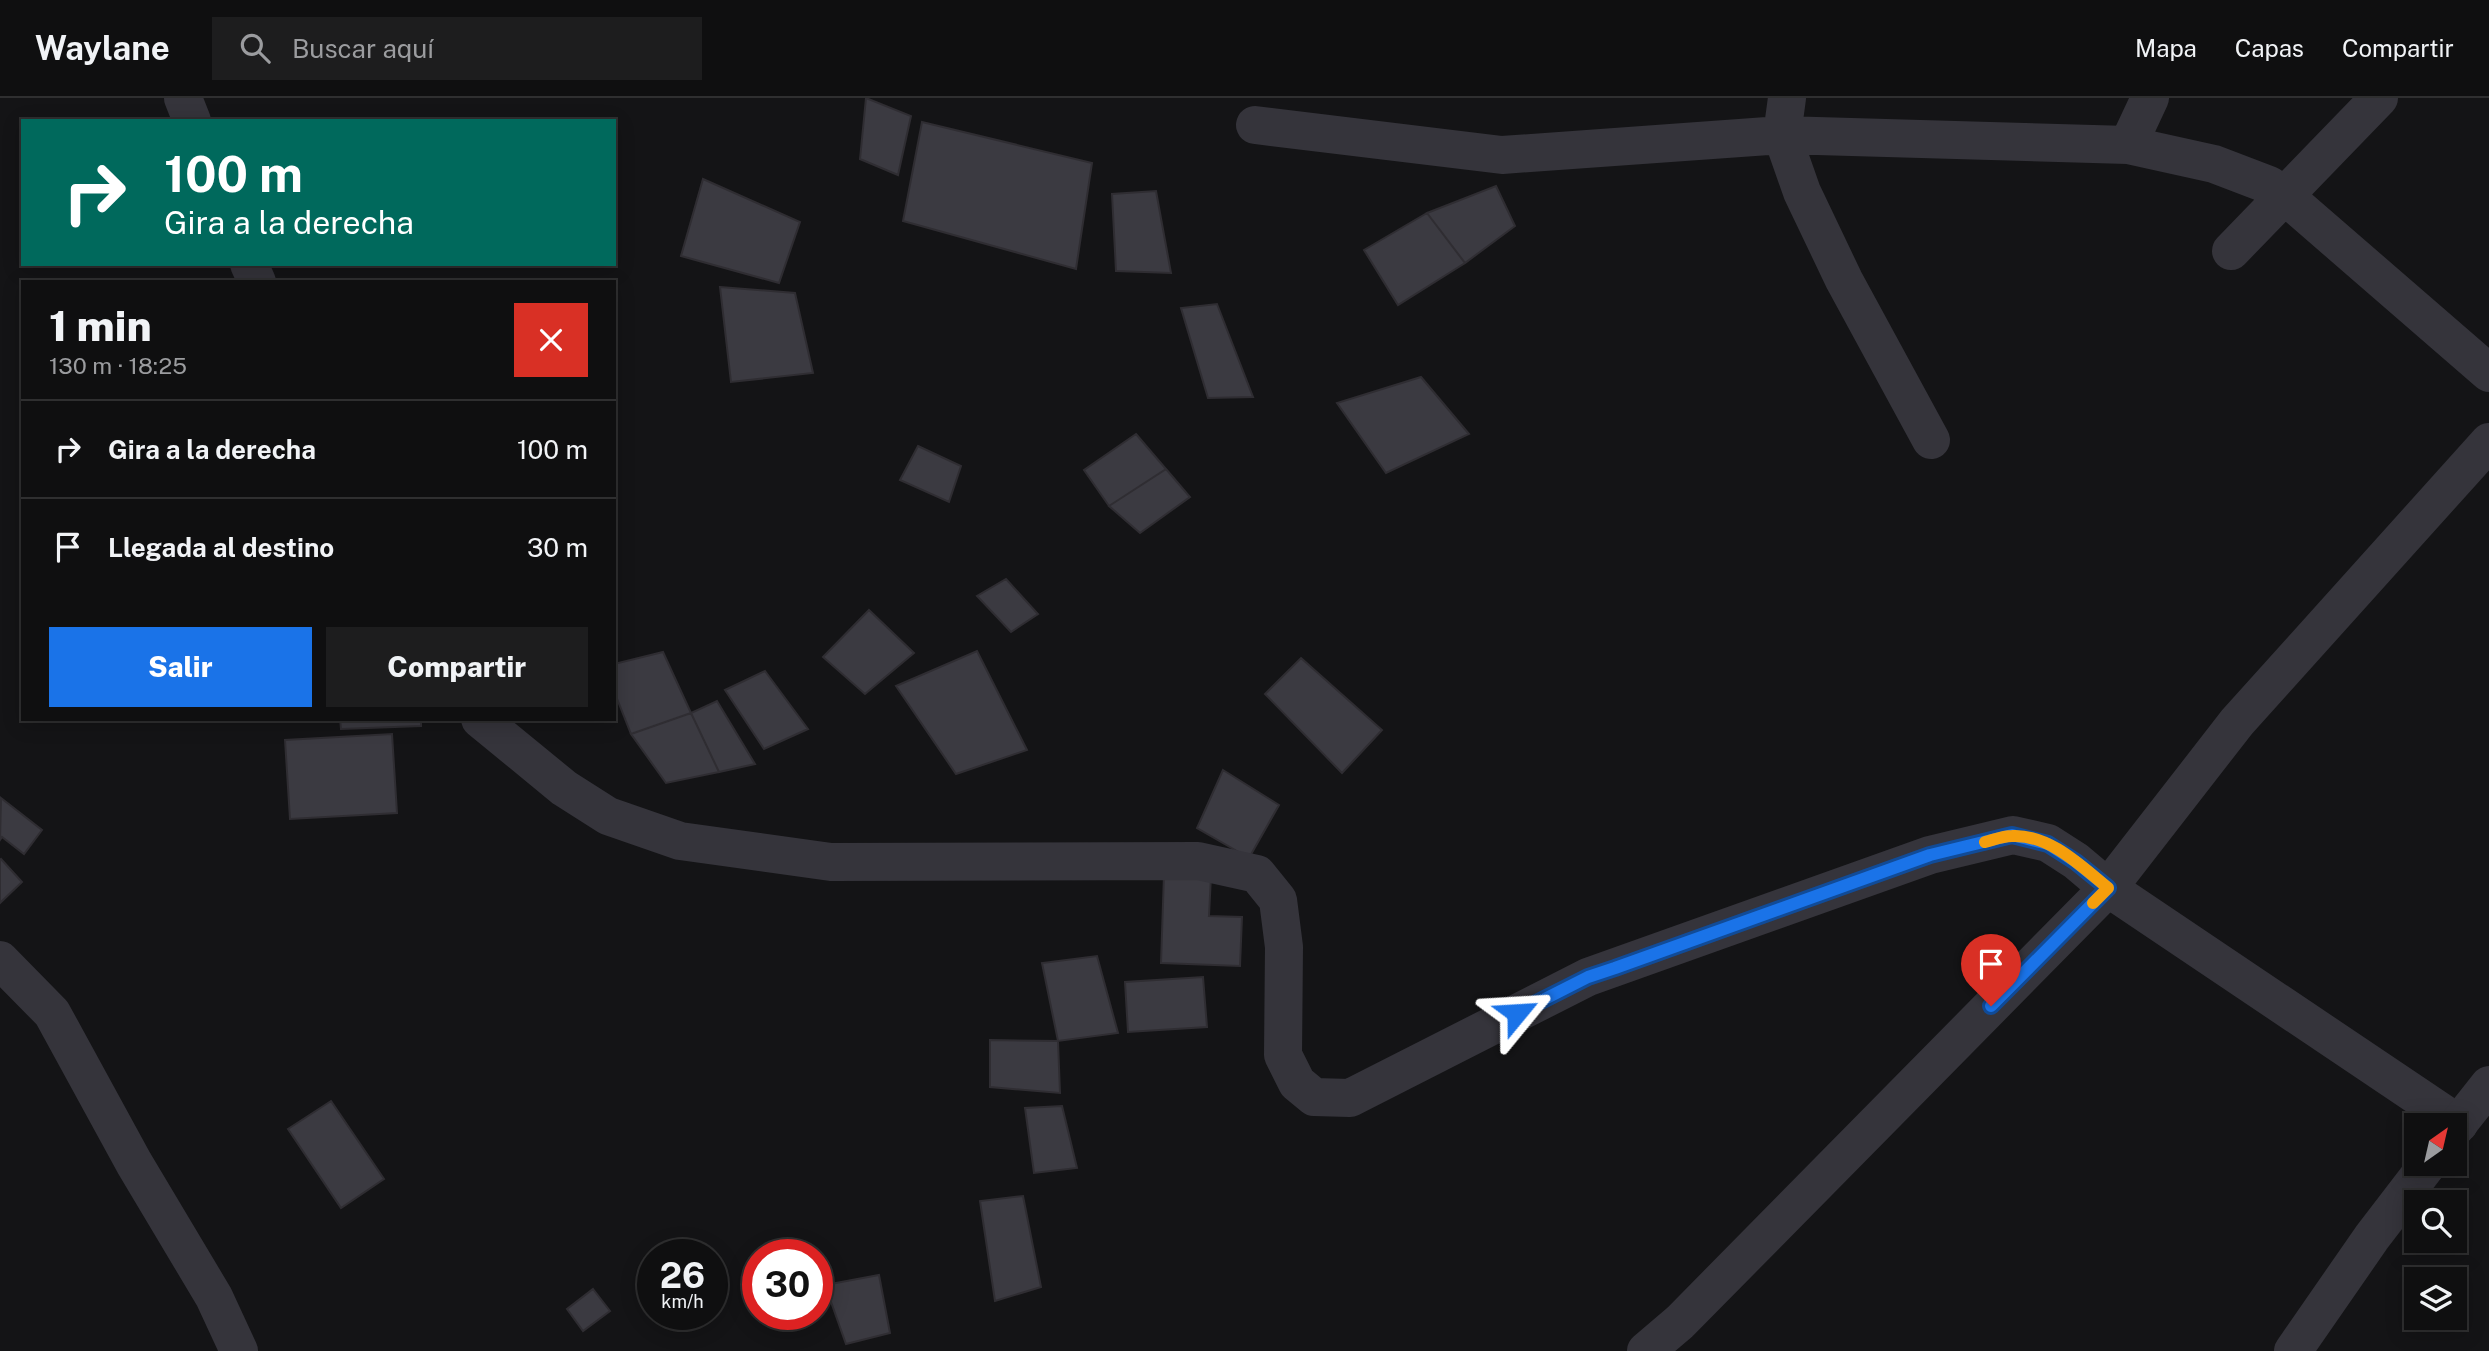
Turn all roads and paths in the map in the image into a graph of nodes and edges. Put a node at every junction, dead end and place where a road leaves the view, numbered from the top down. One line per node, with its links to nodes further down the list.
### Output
1 (183, 98): 5 (street)
2 (2150, 98): 7 (street)
3 (2379, 98): 8 (street)
4 (1785, 116): 6 (street); 7 (street); 11 (street)
5 (191, 119)
6 (1255, 125)
7 (2129, 145): 8 (street)
8 (2285, 196): 9 (street); 10 (street)
9 (2231, 251)
10 (2489, 373)
11 (1931, 440)
12 (2489, 442): 14 (street)
13 (482, 721): 14 (street)
14 (2108, 888): 17 (street); 21 (street)
15 (0, 960): 20 (street)
16 (2489, 1085): 18 (street)
17 (2438, 1113)
18 (2467, 1113)
19 (2419, 1176): 22 (street)
20 (239, 1351)
21 (1646, 1351)
22 (2293, 1351)

